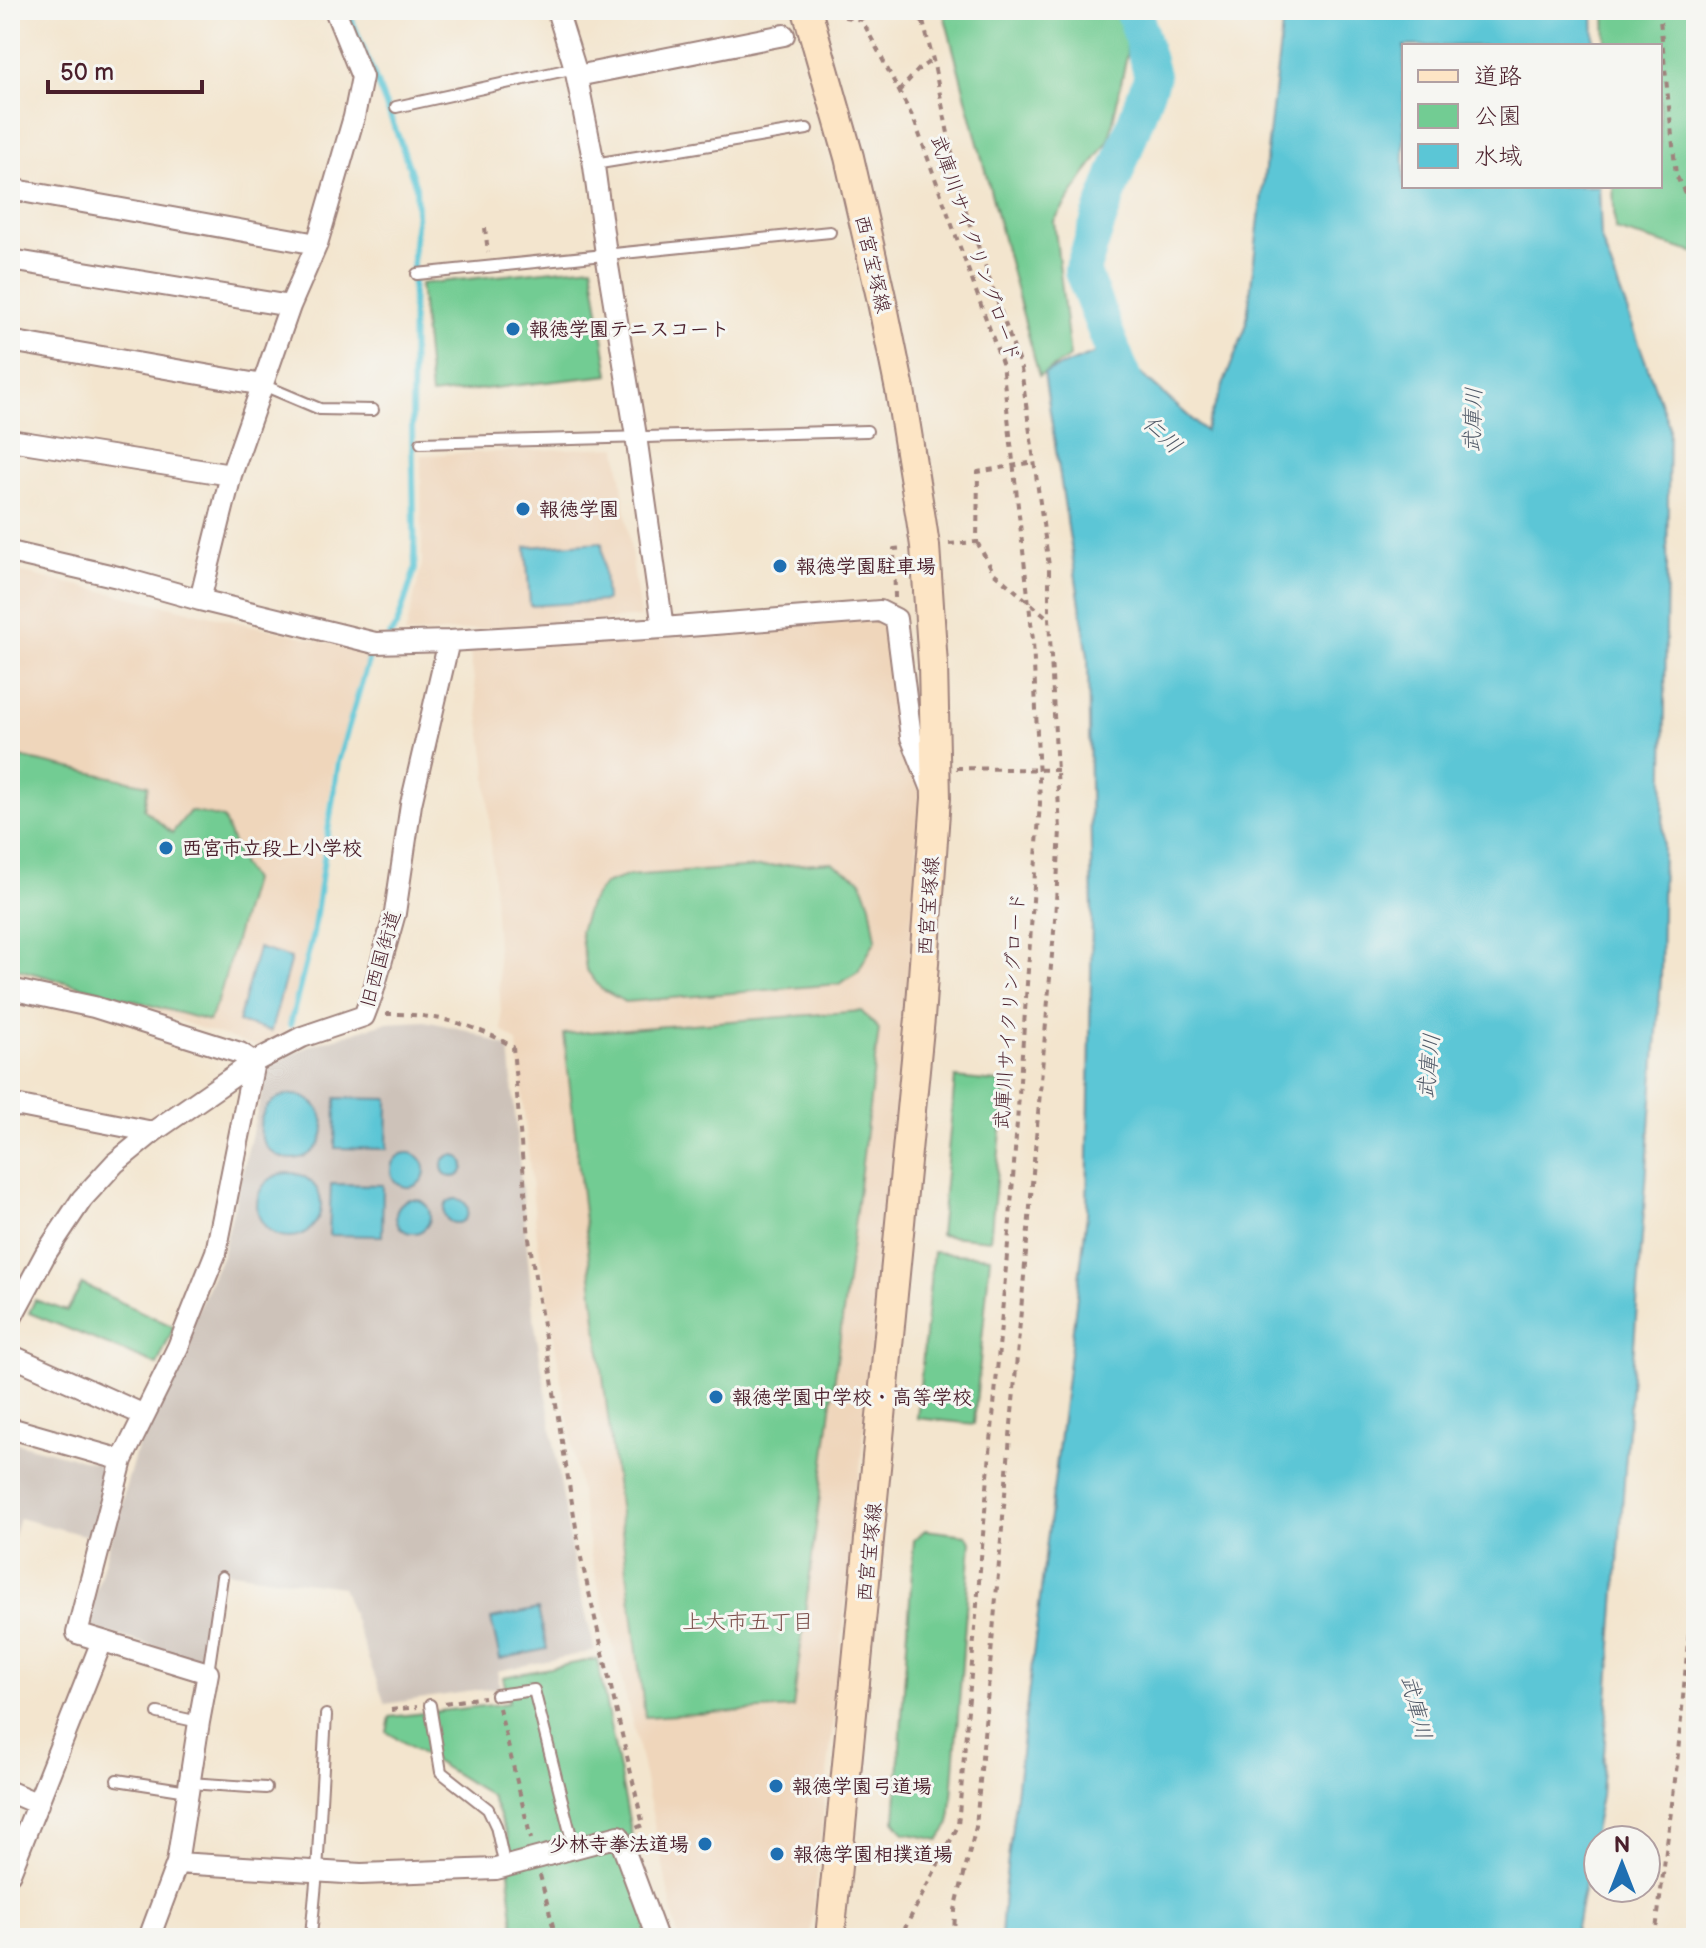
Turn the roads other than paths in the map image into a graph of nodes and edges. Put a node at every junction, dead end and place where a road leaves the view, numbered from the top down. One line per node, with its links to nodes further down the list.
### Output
1 (335, 10): 11 (street)
2 (557, 10): 5 (street)
3 (807, 10): 28 (main road, 西宮宝塚線)
4 (784, 35): 5 (street)
5 (576, 72): 6 (lane); 8 (street)
6 (396, 107)
7 (807, 129): 8 (lane)
8 (594, 164): 12 (street)
9 (10, 189): 11 (street)
10 (830, 232): 12 (lane)
11 (317, 244): 15 (street)
12 (606, 254): 14 (lane); 20 (street)
13 (11, 260): 15 (street)
14 (417, 274)
15 (290, 306): 17 (street)
16 (10, 341): 17 (street)
17 (263, 385): 18 (lane); 23 (street)
18 (373, 410)
19 (867, 431): 20 (lane)
20 (636, 436): 22 (lane); 26 (street)
21 (10, 440): 23 (street)
22 (421, 443)
23 (231, 475): 25 (street)
24 (10, 552): 25 (street)
25 (200, 600): 27 (street)
26 (663, 628): 27 (street); 28 (street)
27 (449, 641): 30 (street, 旧西国街道)
28 (936, 798): 51 (main road, 西宮宝塚線)
29 (10, 989): 30 (street)
30 (254, 1062): 32 (street, 旧西国街道); 35 (street)
31 (10, 1107): 32 (street)
32 (153, 1132): 33 (street, 旧西国街道)
33 (10, 1320)
34 (10, 1355): 35 (street)
35 (144, 1415): 37 (street)
36 (10, 1428): 37 (street)
37 (122, 1460): 39 (street)
38 (222, 1577): 40 (lane)
39 (102, 1641): 40 (street); 50 (street)
40 (208, 1673): 45 (street)
41 (496, 1695): 52 (lane)
42 (430, 1705): 54 (lane)
43 (158, 1713): 45 (lane)
44 (326, 1715): 55 (lane)
45 (199, 1722): 47 (street)
46 (117, 1780): 47 (lane)
47 (188, 1787): 48 (lane); 53 (street)
48 (266, 1788)
49 (10, 1792): 50 (street)
50 (38, 1804): 56 (street)
51 (844, 1813): 60 (main road, 西宮宝塚線); 61 (main road, 西宮宝塚線)
52 (574, 1848): 54 (street); 59 (street)
53 (177, 1863): 55 (street); 58 (street)
54 (505, 1867): 55 (street)
55 (317, 1872): 57 (lane)
56 (10, 1873)
57 (311, 1936)
58 (149, 1938)
59 (657, 1938)
60 (830, 1938)
61 (847, 1938)

